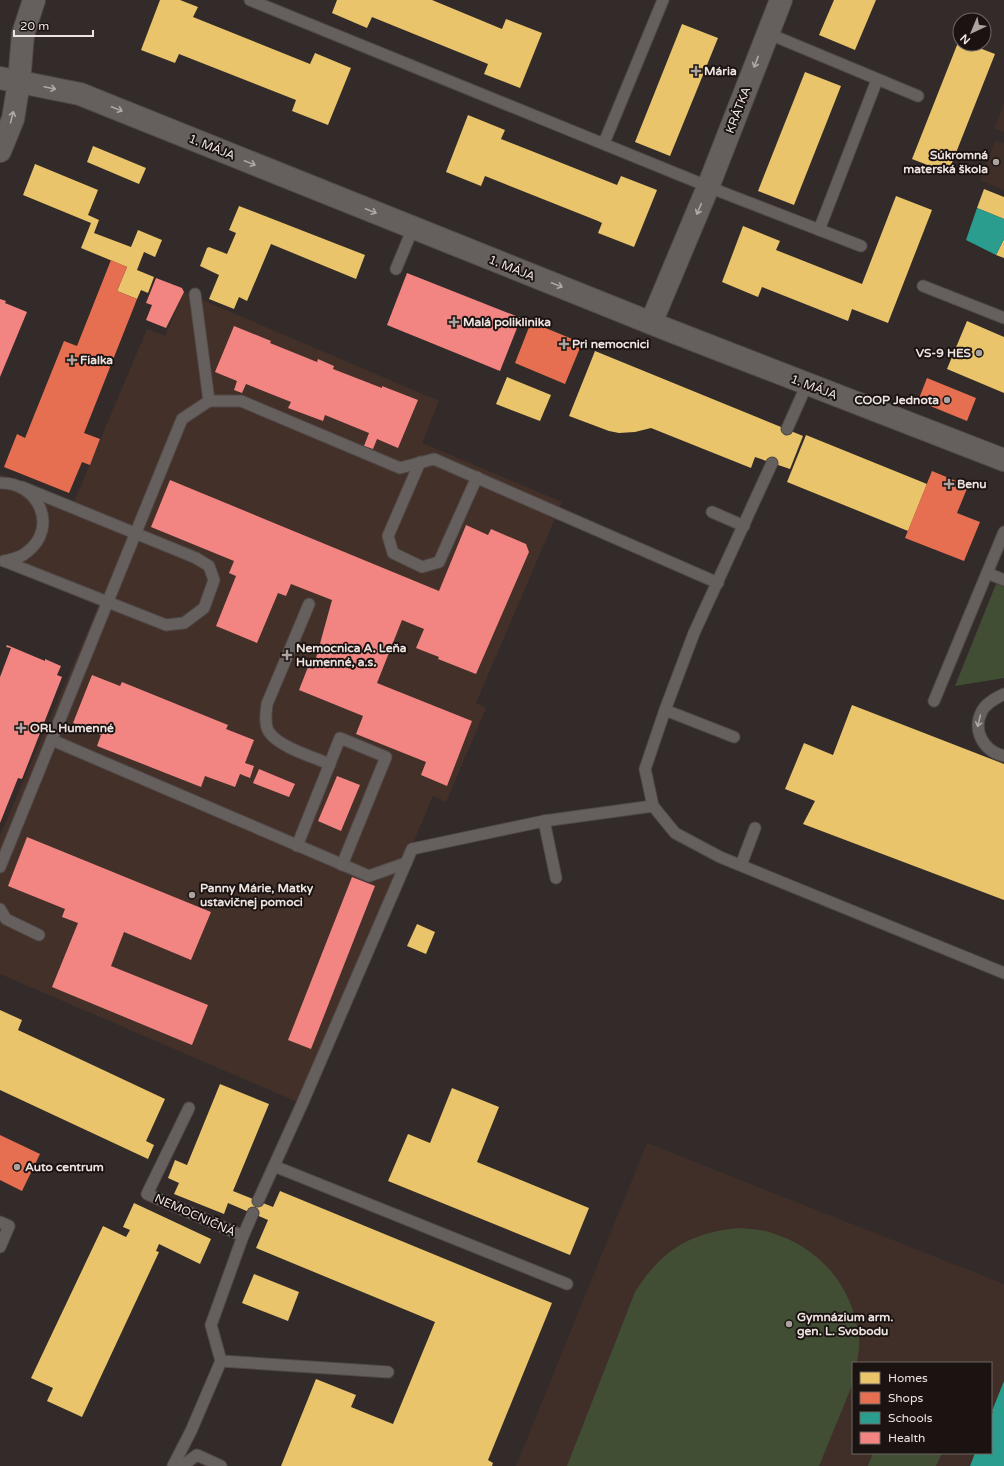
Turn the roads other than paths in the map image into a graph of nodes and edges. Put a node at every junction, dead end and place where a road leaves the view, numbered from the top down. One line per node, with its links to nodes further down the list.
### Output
1 (34, 0): 6 (street)
2 (250, 0): 9 (lane)
3 (663, 0): 9 (lane)
4 (781, 0): 5 (street, KRÁTKA)
5 (768, 33): 7 (lane); 11 (street, KRÁTKA, one-way to 11)
6 (9, 80): 10 (street, one-way to 6); 12 (street, 1. MÁJA, one-way to 12)
7 (877, 80): 8 (lane); 13 (lane)
8 (918, 96)
9 (604, 143): 11 (lane)
10 (0, 151)
11 (708, 187): 13 (lane); 19 (street, KRÁTKA, one-way to 19)
12 (413, 228): 15 (lane); 19 (street, 1. MÁJA, one-way to 19)
13 (819, 230): 14 (lane)
14 (861, 246)
15 (396, 268)
16 (923, 286): 18 (lane)
17 (195, 294): 21 (lane)
18 (1004, 318)
19 (651, 323): 20 (street, 1. MÁJA)
20 (807, 384): 22 (lane); 23 (street, 1. MÁJA)
21 (209, 400): 24 (lane); 32 (lane)
22 (787, 428)
23 (1004, 460)
24 (420, 462): 26 (lane); 26 (lane)
25 (772, 462): 30 (lane)
26 (477, 477): 36 (lane)
27 (0, 483): 28 (lane)
28 (22, 487): 32 (lane); 33 (lane)
29 (712, 512): 30 (lane)
30 (744, 526): 36 (lane)
31 (1004, 532): 34 (lane)
32 (136, 534): 37 (lane); 37 (lane)
33 (2, 560): 37 (lane)
34 (987, 573): 35 (lane); 40 (lane)
35 (1004, 580)
36 (718, 583): 41 (lane)
37 (108, 602): 43 (lane)
38 (309, 604): 45 (lane)
39 (1004, 694): 44 (lane, one-way to 44)
40 (934, 701)
41 (665, 710): 42 (lane); 46 (lane)
42 (734, 737)
43 (52, 740): 49 (lane); 53 (lane)
44 (1004, 756)
45 (330, 764): 49 (lane); 51 (lane)
46 (653, 806): 47 (lane); 52 (lane)
47 (544, 821): 50 (lane); 54 (lane)
48 (756, 828): 52 (lane)
49 (297, 846): 51 (lane)
50 (406, 863): 51 (lane); 59 (lane)
51 (342, 865)
52 (741, 865): 57 (lane)
53 (0, 867)
54 (556, 878)
55 (0, 909): 56 (lane)
56 (39, 935)
57 (1004, 973)
58 (189, 1108): 63 (lane, NEMOCNIČNÁ)
59 (274, 1166): 60 (lane); 65 (lane)
60 (258, 1201)
61 (253, 1213): 63 (lane)
62 (0, 1222): 64 (lane)
63 (243, 1236): 66 (lane)
64 (0, 1247)
65 (567, 1284)
66 (221, 1361): 67 (lane); 68 (lane)
67 (388, 1372)
68 (173, 1466)
69 (182, 1466): 70 (lane)
70 (221, 1466)

